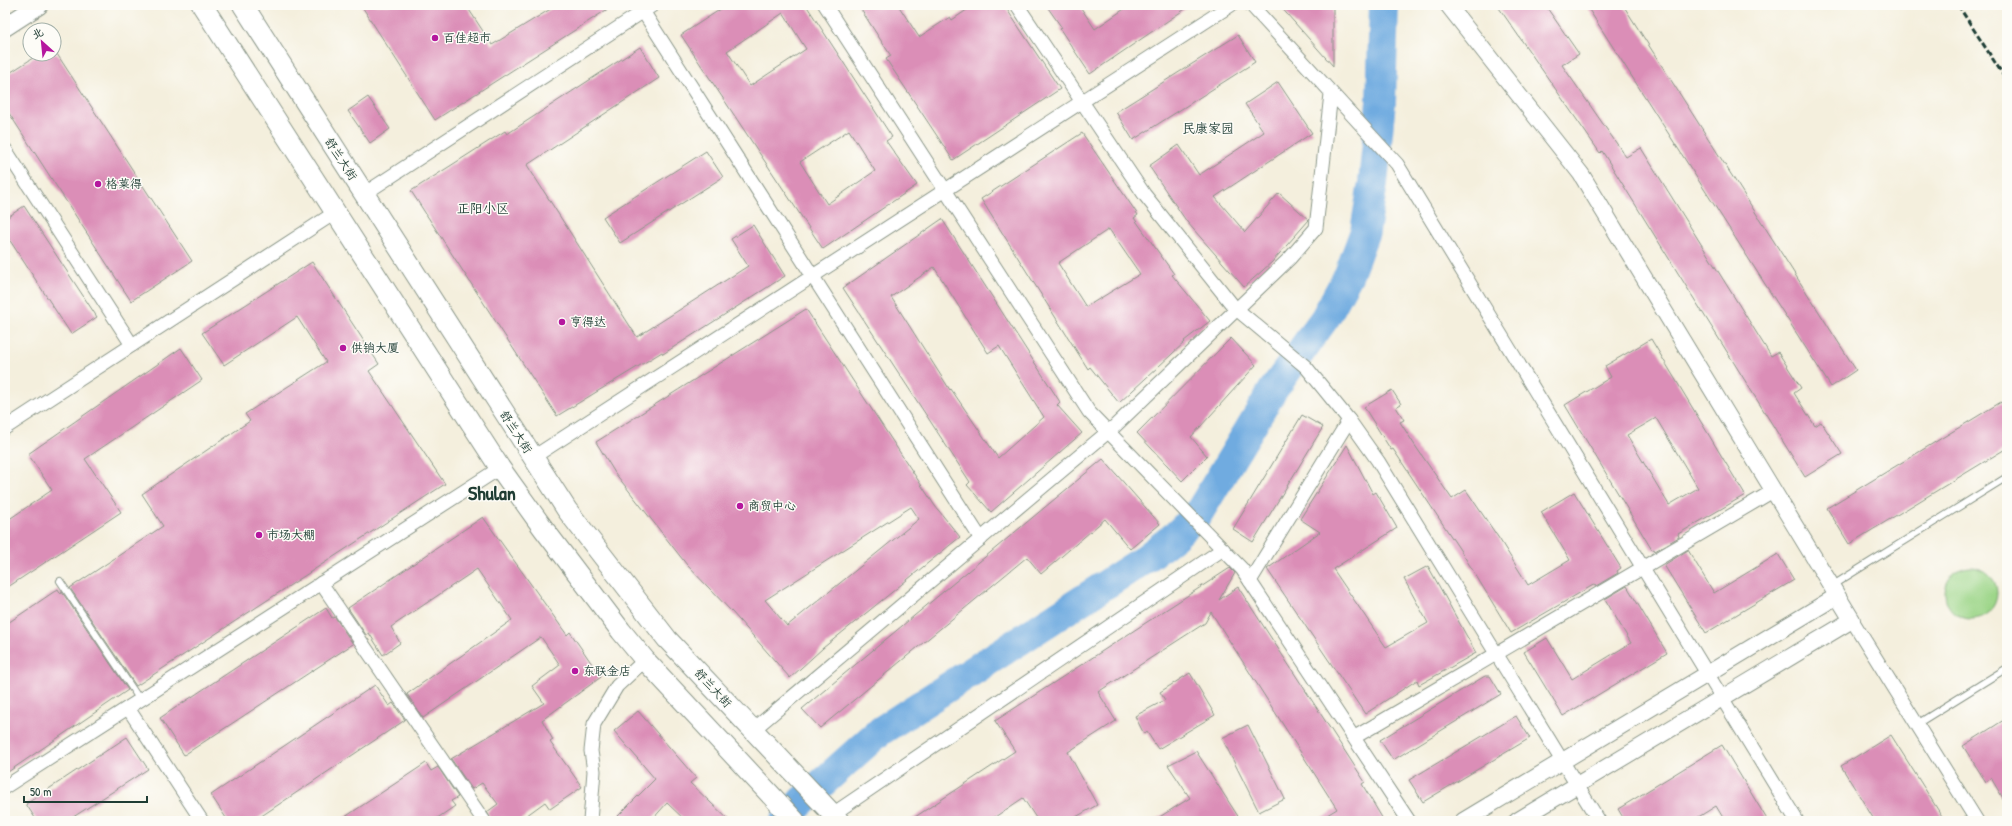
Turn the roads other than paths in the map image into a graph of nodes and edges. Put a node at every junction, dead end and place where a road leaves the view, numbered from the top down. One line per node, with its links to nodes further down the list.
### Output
1 (39, 5): 10 (main road)
2 (202, 5): 16 (main road)
3 (243, 5): 15 (main road, 舒兰大街)
4 (825, 5): 14 (street)
5 (1018, 5): 12 (street)
6 (1231, 5): 12 (street)
7 (1251, 5): 11 (street)
8 (1448, 5): 26 (street)
9 (645, 7): 15 (street); 17 (street)
10 (5, 27)
11 (1333, 96): 18 (street); 29 (street)
12 (1081, 102): 14 (street); 18 (street)
13 (5, 149): 19 (street)
14 (945, 190): 17 (street); 22 (street)
15 (364, 194): 23 (main road, 舒兰大街)
16 (336, 212): 19 (street); 24 (main road)
17 (812, 276): 23 (street); 27 (street)
18 (1236, 309): 20 (street); 22 (street)
19 (132, 345): 21 (street)
20 (1349, 420): 31 (street); 35 (street)
21 (5, 428)
22 (1109, 432): 27 (street); 28 (street)
23 (532, 458): 43 (main road, 舒兰大街)
24 (500, 468): 32 (street); 36 (main road)
25 (2007, 477): 33 (lane)
26 (1773, 491): 29 (street); 33 (street)
27 (981, 539): 43 (street)
28 (1220, 547): 31 (street); 48 (street)
29 (1642, 568): 35 (street); 38 (street)
30 (60, 581): 40 (lane)
31 (1250, 581): 44 (street)
32 (321, 583): 40 (street); 50 (street)
33 (1834, 591): 34 (street); 38 (street)
34 (1852, 620): 39 (street); 42 (street)
35 (1496, 654): 44 (street); 45 (street)
36 (645, 660): 51 (street); 52 (main road)
37 (2007, 668): 42 (lane)
38 (1707, 674): 39 (street); 45 (street)
39 (1722, 698): 46 (street); 57 (street)
40 (140, 700): 41 (street)
41 (128, 708): 47 (street); 49 (street)
42 (1916, 724): 58 (street)
43 (753, 730): 48 (main road, 舒兰大街)
44 (1355, 737): 53 (street)
45 (1563, 761): 46 (street); 54 (street)
46 (1577, 785): 55 (street); 56 (street)
47 (5, 787)
48 (835, 816)
49 (202, 821)
50 (484, 821)
51 (590, 821)
52 (796, 821)
53 (1409, 821)
54 (1463, 821)
55 (1517, 821)
56 (1599, 821)
57 (1797, 821)
58 (1977, 821)

